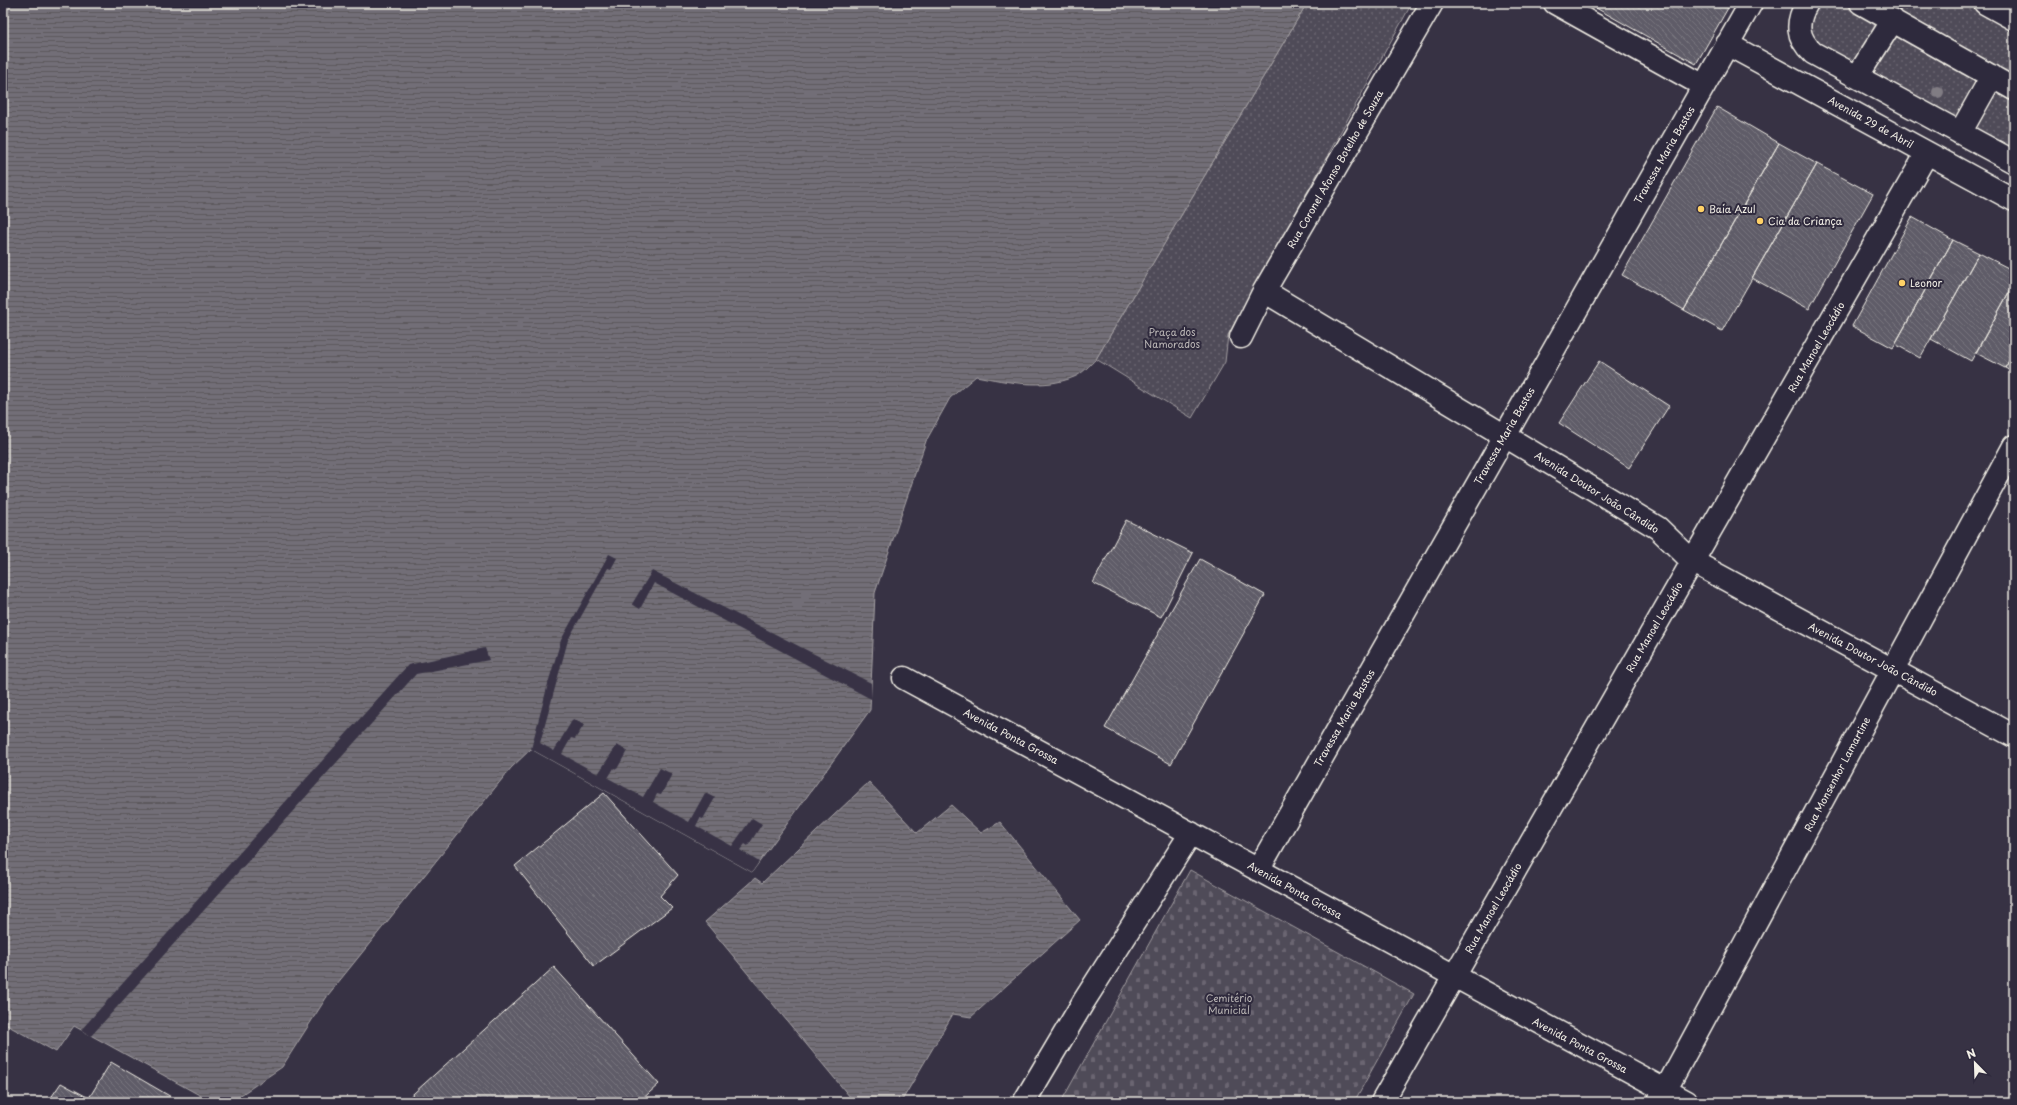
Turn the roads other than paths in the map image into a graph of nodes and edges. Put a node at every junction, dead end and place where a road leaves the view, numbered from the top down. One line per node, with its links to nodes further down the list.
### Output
1 (1432, 3): 18 (street, Rua Coronel Afonso Botelho de Souza)
2 (1555, 3): 12 (street)
3 (1750, 3): 9 (street, Travessa Maria Bastos)
4 (1807, 3): 11 (street)
5 (1861, 3): 8 (street)
6 (1985, 3): 7 (street)
7 (2014, 19)
8 (1892, 20): 10 (street); 11 (street)
9 (1727, 44): 12 (street, Travessa Maria Bastos); 15 (street, Avenida 29 de Abril)
10 (1992, 76): 13 (street); 14 (street)
11 (1857, 77): 14 (street)
12 (1704, 86): 20 (street, Travessa Maria Bastos)
13 (2014, 89)
14 (1960, 133): 16 (street)
15 (1927, 153): 17 (street, Avenida 29 de Abril); 22 (street, Rua Manoel Leocádio)
16 (2014, 162)
17 (2014, 200)
18 (1264, 291): 19 (street, Rua Coronel Afonso Botelho de Souza); 20 (street, Avenida Doutor João Cândido)
19 (1241, 337)
20 (1505, 435): 22 (street, Avenida Doutor João Cândido); 27 (street, Travessa Maria Bastos)
21 (2014, 446): 23 (street, Rua Monsenhor Lamartine)
22 (1692, 561): 23 (street, Avenida Doutor João Cândido); 28 (street, Rua Manoel Leocádio)
23 (1893, 670): 25 (street, Avenida Doutor João Cândido); 29 (street, Rua Monsenhor Lamartine)
24 (904, 678): 26 (street, Avenida Ponta Grossa)
25 (2014, 736)
26 (1191, 833): 27 (street, Avenida Ponta Grossa); 30 (street)
27 (1258, 870): 28 (street, Avenida Ponta Grossa)
28 (1454, 976): 29 (street, Avenida Ponta Grossa); 31 (street, Rua Manoel Leocádio)
29 (1662, 1096): 32 (street, Avenida Ponta Grossa)
30 (1024, 1102)
31 (1382, 1102)
32 (1687, 1102)

